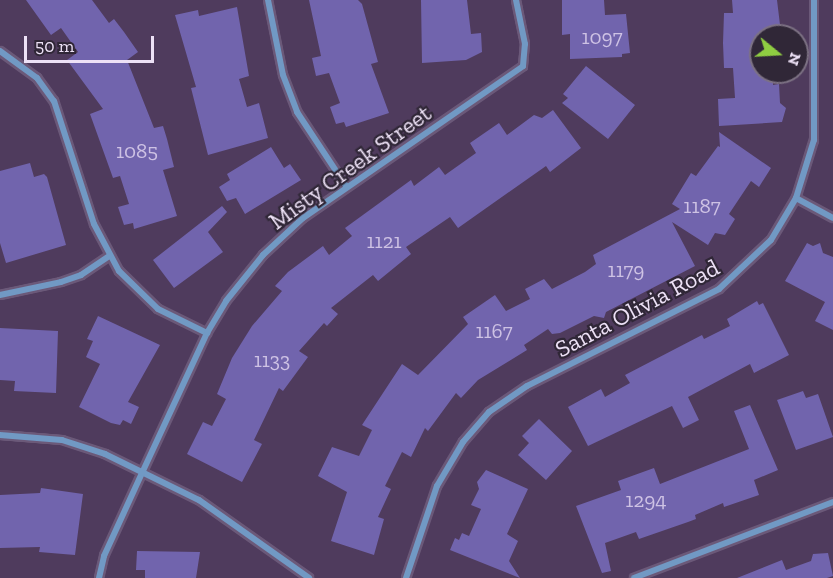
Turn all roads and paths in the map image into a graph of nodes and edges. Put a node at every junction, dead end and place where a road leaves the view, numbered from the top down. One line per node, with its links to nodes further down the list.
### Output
1 (268, 0): 5 (street)
2 (516, 0): 5 (street, Misty Creek Street)
3 (814, 0): 6 (street, Santa Olivia Road)
4 (0, 51): 8 (street)
5 (346, 186): 10 (street, Misty Creek Street)
6 (796, 198): 7 (street); 16 (street, Santa Olivia Road)
7 (833, 218)
8 (109, 255): 9 (street); 10 (street)
9 (0, 295)
10 (207, 333): 12 (street, Misty Creek Street)
11 (0, 435): 12 (street)
12 (142, 473): 14 (street, Misty Creek Street); 15 (street)
13 (833, 502): 17 (street)
14 (99, 578)
15 (309, 578)
16 (406, 578)
17 (634, 578)

